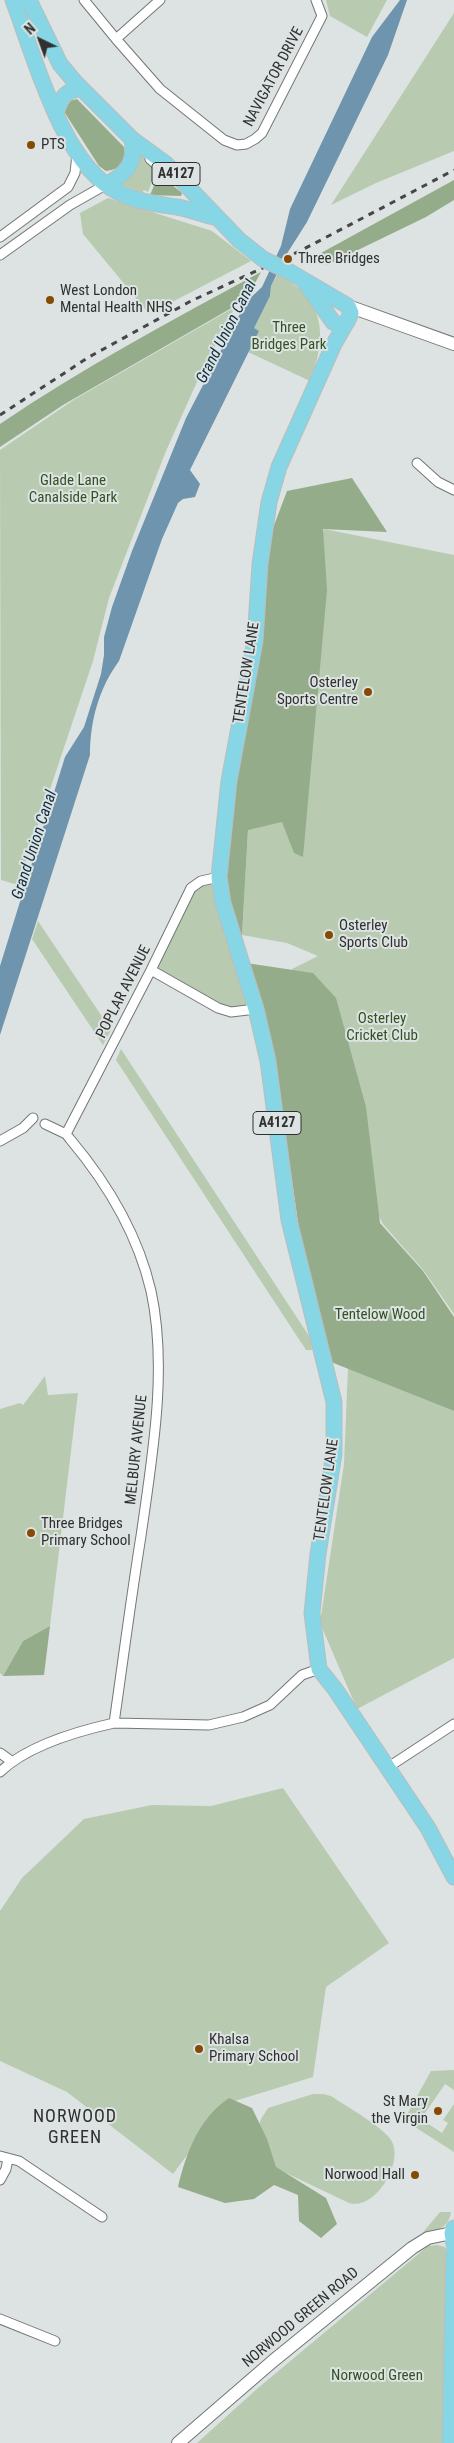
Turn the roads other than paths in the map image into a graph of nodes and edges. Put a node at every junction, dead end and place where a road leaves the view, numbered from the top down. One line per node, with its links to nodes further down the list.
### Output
1 (13, 0): 8 (main road, A4127)
2 (29, 0): 7 (main road, A4127)
3 (84, 0): 6 (street, NAVIGATOR DRIVE)
4 (160, 0): 6 (street)
5 (316, 0): 6 (street, NAVIGATOR DRIVE)
6 (116, 39)
7 (82, 89): 8 (main road); 9 (main road, A4127)
8 (56, 115): 10 (main road, A4127)
9 (138, 142): 11 (main road); 12 (main road, A4127)
10 (77, 153): 11 (main road, A4127); 13 (street)
11 (107, 184): 12 (main road, A4127); 14 (street)
12 (214, 216): 15 (main road, A4127, bridge)
13 (0, 237)
14 (0, 255)
15 (341, 315): 16 (street); 19 (main road, TENTELOW LANE / A4127)
16 (454, 344)
17 (417, 463): 18 (street)
18 (454, 490)
19 (219, 877): 20 (street, POPLAR AVENUE); 21 (main road, TENTELOW LANE / A4127)
20 (151, 970): 21 (street); 24 (street, POPLAR AVENUE)
21 (256, 1009): 26 (main road, TENTELOW LANE / A4127)
22 (33, 1118): 25 (street)
23 (45, 1124): 24 (street, MELBURY AVENUE)
24 (66, 1134): 27 (street, MELBURY AVENUE)
25 (0, 1141)
26 (319, 1669): 27 (street); 31 (main road)
27 (114, 1723): 30 (street)
28 (454, 1724): 31 (street)
29 (0, 1753): 30 (street)
30 (11, 1761): 32 (street)
31 (387, 1768): 33 (main road)
32 (0, 1772)
33 (454, 1877)
34 (4, 2158): 35 (street); 36 (street)
35 (0, 2180)
36 (102, 2217)
37 (453, 2235): 42 (street, NORWOOD GREEN ROAD)
38 (454, 2252): 41 (main road)
39 (0, 2318): 40 (street)
40 (55, 2341)
41 (452, 2415): 43 (main road)
42 (178, 2443)
43 (450, 2443)

